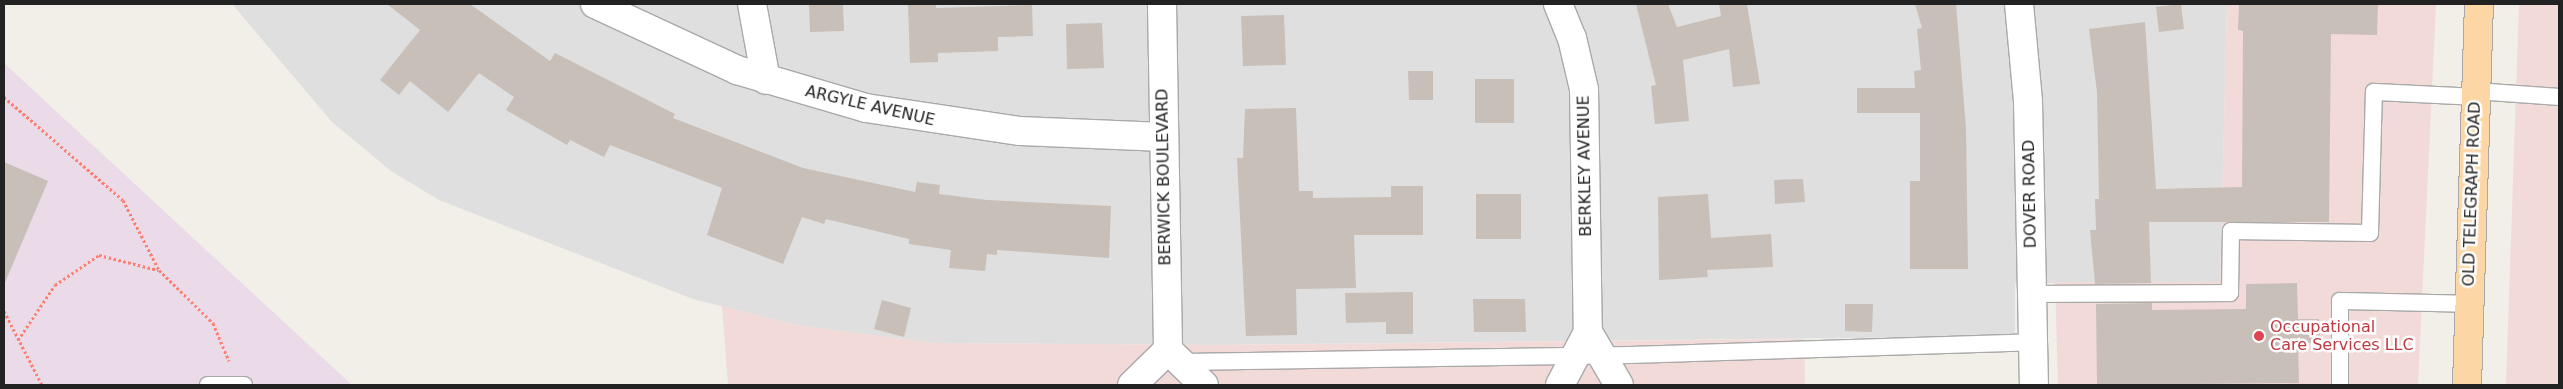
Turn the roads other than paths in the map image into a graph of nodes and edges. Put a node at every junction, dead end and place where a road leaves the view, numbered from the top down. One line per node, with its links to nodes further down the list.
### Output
1 (595, 4): 7 (street, ARGYLE AVENUE)
2 (752, 4): 7 (street)
3 (1162, 4): 10 (street, BERWICK BOULEVARD)
4 (1558, 4): 14 (street, BERKLEY AVENUE)
5 (2019, 4): 11 (street, DOVER ROAD)
6 (2479, 4): 8 (main road, OLD TELEGRAPH ROAD)
7 (766, 80): 10 (street, ARGYLE AVENUE)
8 (2476, 94): 9 (lane); 11 (lane); 12 (main road, OLD TELEGRAPH ROAD)
9 (2559, 97)
10 (1164, 137): 16 (street, BERWICK BOULEVARD)
11 (2032, 294): 13 (street, DOVER ROAD)
12 (2469, 304): 24 (lane); 25 (main road, OLD TELEGRAPH ROAD)
13 (2033, 342): 15 (lane); 23 (street, DOVER ROAD)
14 (1582, 343): 15 (street); 16 (lane); 21 (street, BERKLEY AVENUE)
15 (1603, 355): 22 (street)
16 (1176, 356): 19 (street); 20 (street)
17 (242, 384): 18 (lane)
18 (208, 385)
19 (1132, 385)
20 (1204, 385)
21 (1560, 385)
22 (1619, 385)
23 (2034, 385)
24 (2340, 385)
25 (2467, 385)

